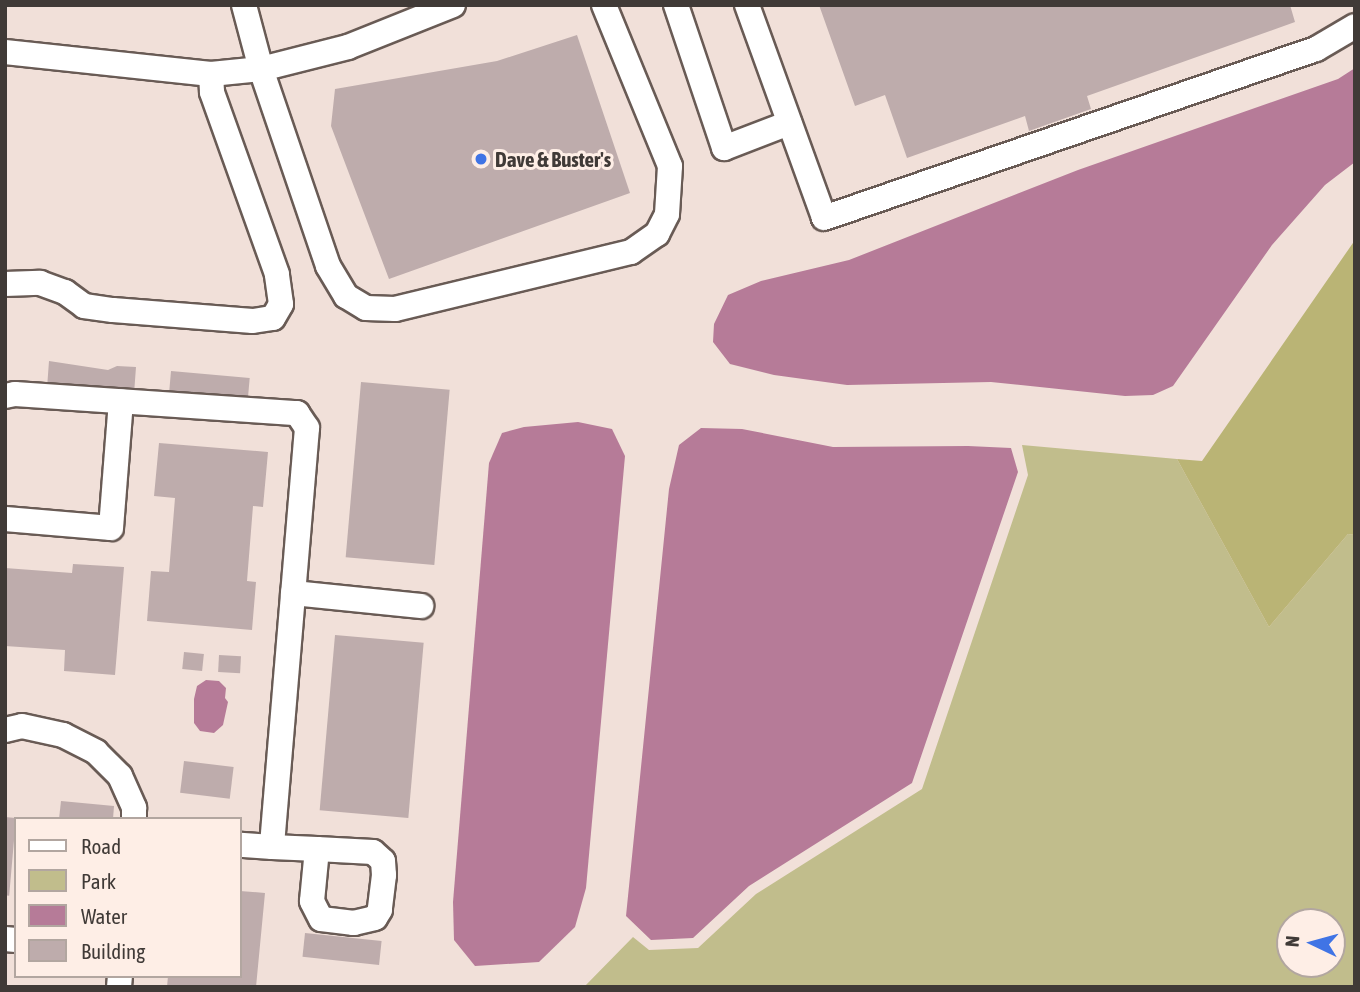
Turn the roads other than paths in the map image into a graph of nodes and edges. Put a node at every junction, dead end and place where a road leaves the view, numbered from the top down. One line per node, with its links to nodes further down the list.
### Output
1 (244, 5): 8 (lane)
2 (453, 5): 8 (lane)
3 (604, 5): 8 (lane)
4 (676, 5): 10 (lane)
5 (747, 5): 10 (lane)
6 (1355, 26): 10 (lane)
7 (5, 52): 9 (lane)
8 (261, 69): 9 (lane)
9 (211, 74): 11 (lane)
10 (789, 123)
11 (5, 284)
12 (5, 396): 13 (lane)
13 (121, 401): 14 (lane); 15 (lane)
14 (5, 519)
15 (293, 593): 16 (lane); 20 (lane)
16 (422, 606)
17 (5, 730): 18 (lane)
18 (134, 817)
19 (242, 845): 20 (lane)
20 (272, 848): 21 (lane)
21 (317, 849)

